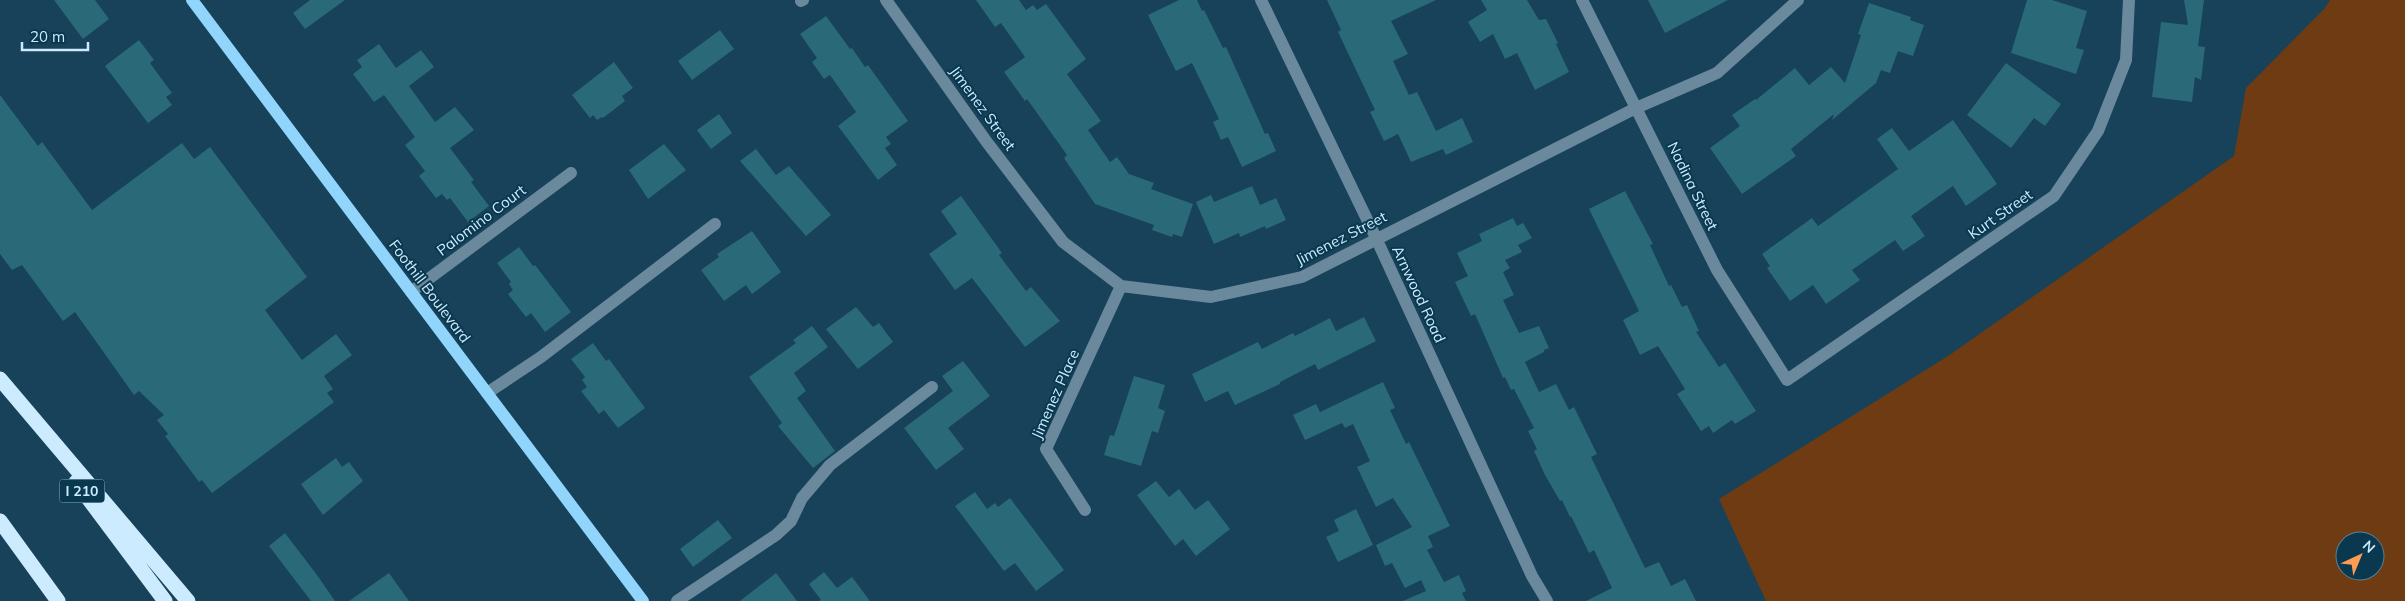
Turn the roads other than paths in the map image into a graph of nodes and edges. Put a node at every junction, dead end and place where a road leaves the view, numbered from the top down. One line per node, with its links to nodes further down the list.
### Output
1 (192, 0): 12 (main road, Foothill Boulevard)
2 (886, 0): 11 (street, Jimenez Street)
3 (1261, 0): 10 (street, Arnwood Road)
4 (1582, 0): 7 (street, Nadina Street)
5 (1798, 0): 7 (street, Jimenez Street)
6 (2129, 0): 14 (street, Kurt Street)
7 (1636, 108): 10 (street, Jimenez Street); 14 (street, Nadina Street)
8 (571, 173): 12 (street, Palomino Court)
9 (715, 224): 16 (street)
10 (1376, 238): 11 (street, Jimenez Street); 24 (street, Arnwood Road)
11 (1121, 286): 17 (street, Jimenez Place)
12 (411, 292): 16 (main road, Foothill Boulevard)
13 (0, 380): 20 (highway, I 210); 21 (highway)
14 (1787, 380)
15 (932, 387): 23 (street)
16 (487, 393): 22 (main road, Foothill Boulevard)
17 (1085, 510)
18 (0, 521): 19 (highway)
19 (57, 600)
20 (165, 601)
21 (188, 601)
22 (642, 601)
23 (677, 601)
24 (1547, 601)

